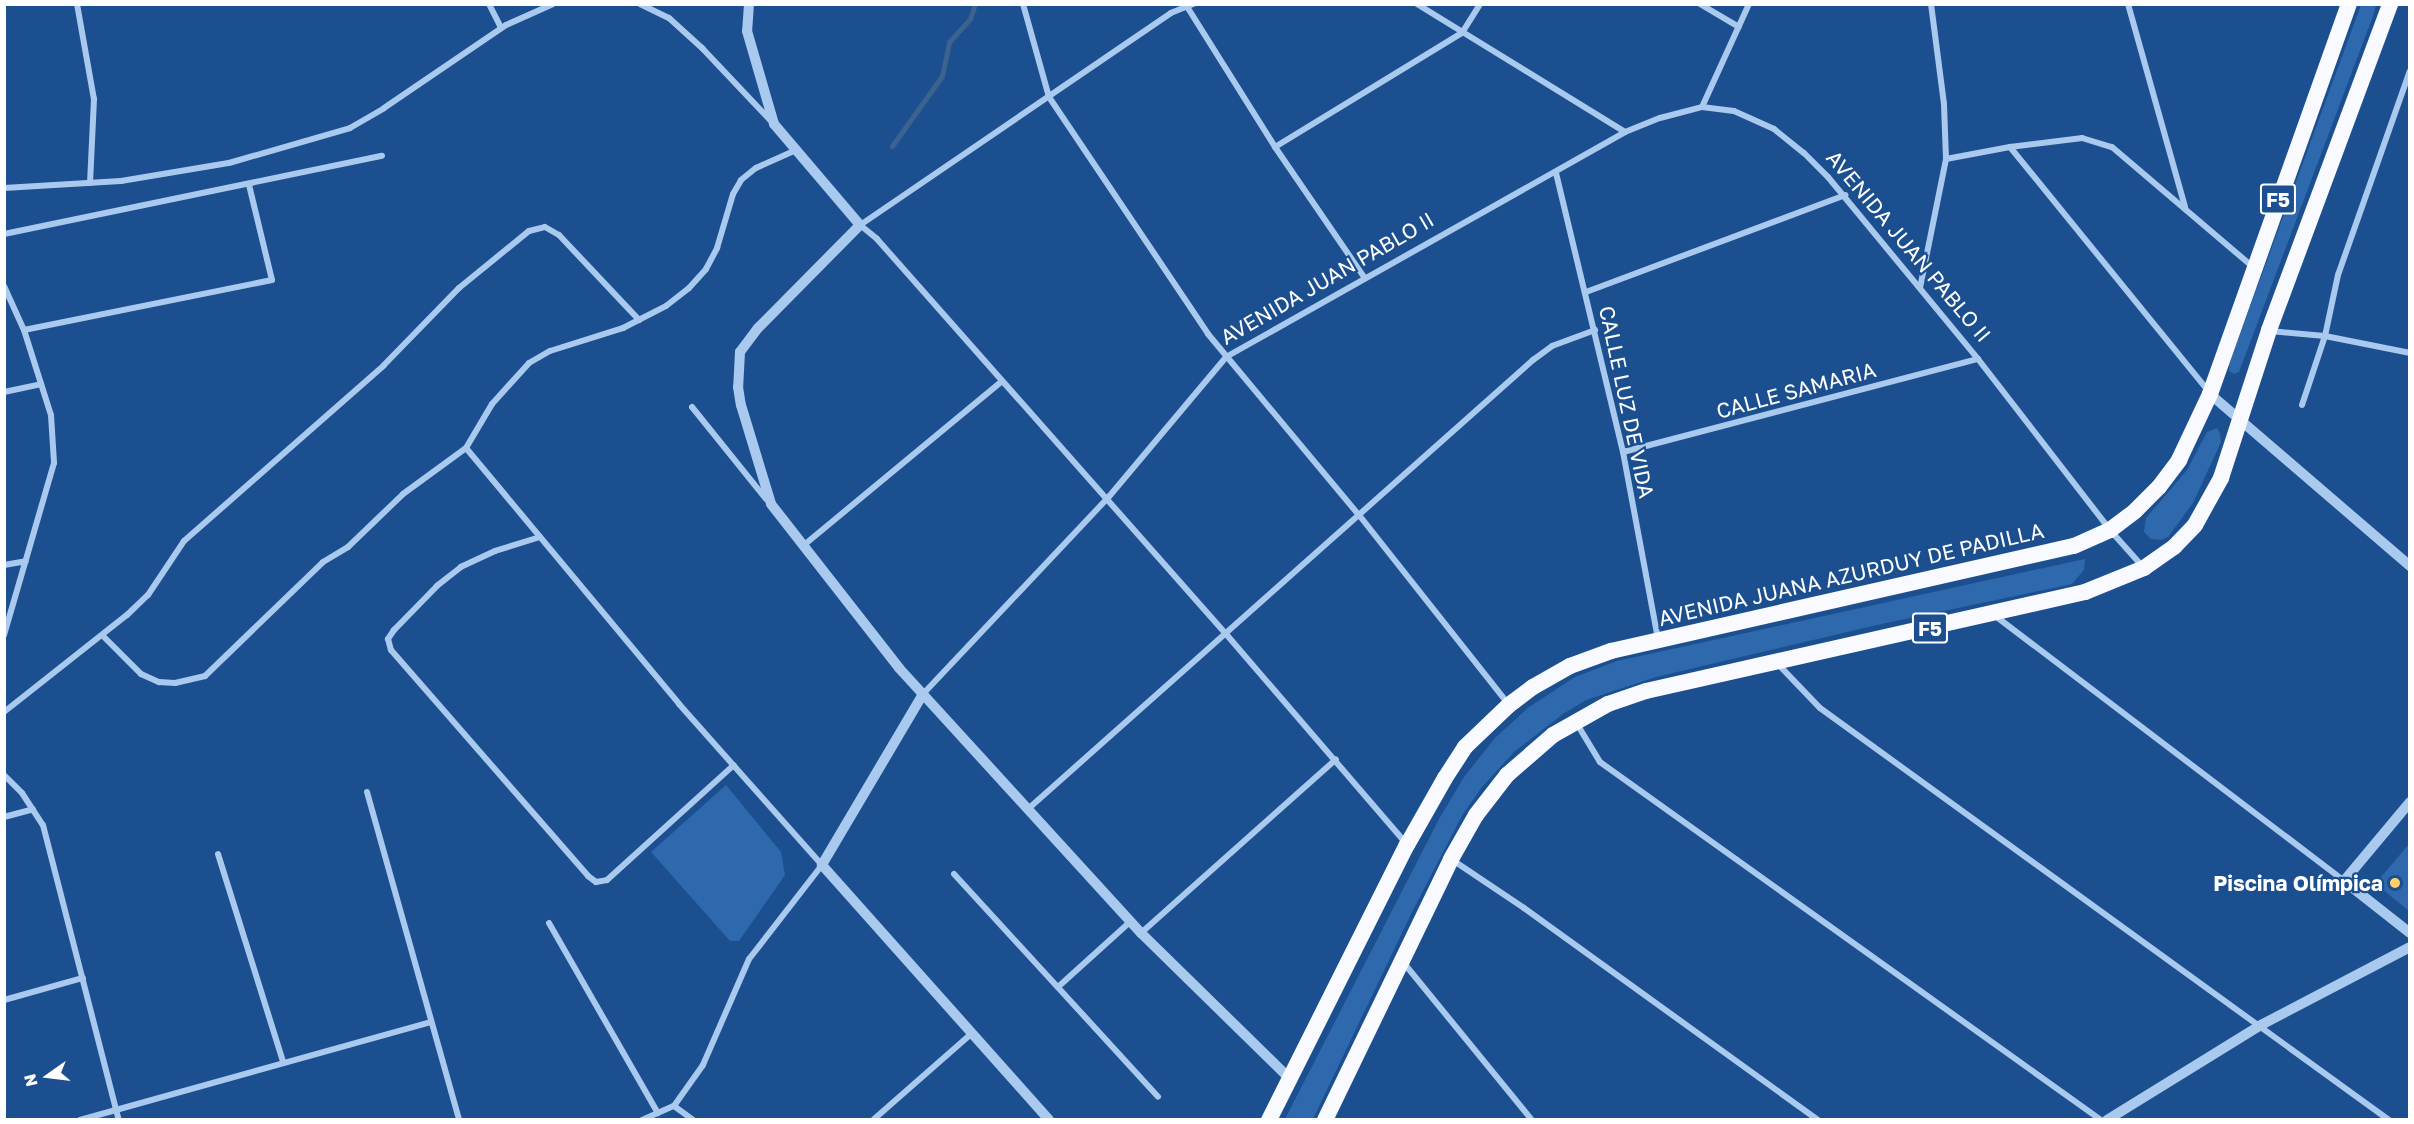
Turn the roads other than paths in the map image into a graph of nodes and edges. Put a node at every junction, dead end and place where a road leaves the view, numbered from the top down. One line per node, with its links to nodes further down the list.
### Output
1 (77, 4): 30 (street)
2 (489, 4): 17 (street)
3 (553, 4): 17 (street)
4 (640, 4): 22 (street)
5 (749, 4): 22 (street)
6 (1023, 4): 20 (street)
7 (1417, 4): 18 (street)
8 (1480, 4): 18 (street)
9 (1700, 4): 16 (street)
10 (1749, 4): 16 (street)
11 (1931, 4): 28 (street)
12 (2128, 4): 34 (street)
13 (2349, 4): 37 (highway, AVENIDA JUANA AZURDUY DE PADILLA / F5)
14 (2390, 4): 45 (highway, F5)
15 (1189, 5): 20 (street); 24 (street)
16 (1739, 27): 21 (street)
17 (501, 28): 30 (street)
18 (1462, 33): 23 (street); 24 (street)
19 (2409, 71): 46 (street)
20 (1049, 97): 35 (street); 48 (street)
21 (1702, 107): 23 (street, AVENIDA JUAN PABLO II); 33 (street, AVENIDA JUAN PABLO II)
22 (774, 124): 26 (street)
23 (1626, 132): 29 (street, AVENIDA JUAN PABLO II)
24 (1275, 147): 38 (street)
25 (2010, 147): 28 (street); 34 (street); 53 (street)
26 (796, 150): 35 (street); 42 (street)
27 (382, 156): 31 (street)
28 (1946, 159): 40 (street)
29 (1556, 173): 38 (street, AVENIDA JUAN PABLO II); 41 (street, CALLE LUZ DE VIDA)
30 (90, 183): 32 (street)
31 (249, 185): 36 (street); 43 (street)
32 (4, 188)
33 (1845, 195): 40 (street, AVENIDA JUAN PABLO II); 41 (street)
34 (2185, 208): 37 (street)
35 (860, 225): 50 (street); 60 (street)
36 (4, 234)
37 (2254, 267): 53 (highway, AVENIDA JUANA AZURDUY DE PADILLA / F5)
38 (1364, 276): 48 (street, AVENIDA JUAN PABLO II)
39 (4, 286): 43 (street)
40 (1920, 288): 49 (street, AVENIDA JUAN PABLO II)
41 (1586, 292): 44 (street, CALLE LUZ DE VIDA)
42 (639, 320): 57 (street); 72 (street)
43 (24, 330): 51 (street)
44 (1595, 330): 58 (street, CALLE LUZ DE VIDA); 61 (street)
45 (2269, 330): 46 (street); 56 (highway, F5)
46 (2325, 336): 47 (street); 54 (street)
47 (2409, 353)
48 (1226, 357): 59 (street, AVENIDA JUAN PABLO II); 61 (street)
49 (1978, 359): 58 (street, CALLE SAMARIA); 62 (street, AVENIDA JUAN PABLO II)
50 (1002, 381): 59 (street); 64 (street)
51 (41, 384): 52 (street); 65 (street)
52 (4, 392)
53 (2210, 393): 56 (street); 62 (highway, AVENIDA JUANA AZURDUY DE PADILLA / F5)
54 (2302, 405)
55 (692, 407): 60 (street)
56 (2242, 421): 67 (street); 68 (highway, F5)
57 (466, 448): 63 (street); 72 (street)
58 (1623, 452): 73 (street, CALLE LUZ DE VIDA)
59 (1107, 499): 70 (street); 75 (street, AVENIDA JUAN PABLO II)
60 (771, 504): 64 (street)
61 (1359, 515): 70 (street); 76 (street)
62 (2110, 530): 68 (street, AVENIDA JUAN PABLO II); 73 (highway, AVENIDA JUANA AZURDUY DE PADILLA / F5)
63 (540, 537): 80 (street); 80 (street)
64 (804, 545): 75 (street)
65 (26, 561): 66 (street); 71 (street)
66 (4, 565)
67 (2409, 566)
68 (2144, 568): 69 (highway, F5)
69 (1994, 615): 74 (highway, F5); 92 (street)
70 (1226, 634): 79 (street); 85 (street)
71 (4, 635)
72 (103, 636): 77 (street)
73 (1658, 639): 76 (highway, AVENIDA JUANA AZURDUY DE PADILLA / F5)
74 (1776, 662): 78 (highway, F5); 103 (street)
75 (923, 694): 85 (street); 90 (street, AVENIDA JUAN PABLO II)
76 (1509, 705): 87 (highway, AVENIDA JUANA AZURDUY DE PADILLA / F5)
77 (4, 712)
78 (1575, 720): 89 (highway, F5); 122 (street)
79 (1336, 759): 87 (street); 95 (street)
80 (734, 765): 90 (street)
81 (4, 775): 84 (street)
82 (367, 792): 102 (street)
83 (2409, 802): 92 (street)
84 (33, 809): 86 (street); 99 (street)
85 (1028, 809): 93 (street)
86 (4, 817)
87 (1407, 845): 106 (highway, AVENIDA JUANA AZURDUY DE PADILLA / F5)
88 (218, 854): 105 (street)
89 (1451, 859): 98 (highway, F5); 121 (street)
90 (822, 865): 104 (street); 108 (street, AVENIDA JUAN PABLO II)
91 (954, 874): 100 (street)
92 (2344, 881): 96 (street)
93 (1131, 921): 95 (street); 100 (street)
94 (549, 923): 110 (street)
95 (1142, 933): 106 (street)
96 (2409, 933)
97 (2409, 947): 103 (street)
98 (1402, 962): 119 (highway, F5); 120 (street)
99 (83, 978): 101 (street); 109 (street)
100 (1058, 987): 107 (street)
101 (4, 1000)
102 (432, 1022): 105 (street); 113 (street)
103 (2259, 1026): 123 (street); 124 (street)
104 (972, 1033): 116 (street); 117 (street)
105 (283, 1062): 109 (street)
106 (1289, 1078): 118 (highway, AVENIDA JUANA AZURDUY DE PADILLA / F5)
107 (1158, 1097)
108 (674, 1106): 110 (street); 115 (street)
109 (116, 1108): 111 (street); 112 (street)
110 (658, 1113): 114 (street)
111 (80, 1119)
112 (119, 1119)
113 (459, 1119)
114 (642, 1119)
115 (693, 1119)
116 (873, 1119)
117 (1049, 1119)
118 (1269, 1119)
119 (1325, 1119)
120 (1532, 1119)
121 (1818, 1119)
122 (2101, 1119)
123 (2107, 1119)
124 (2389, 1119)

